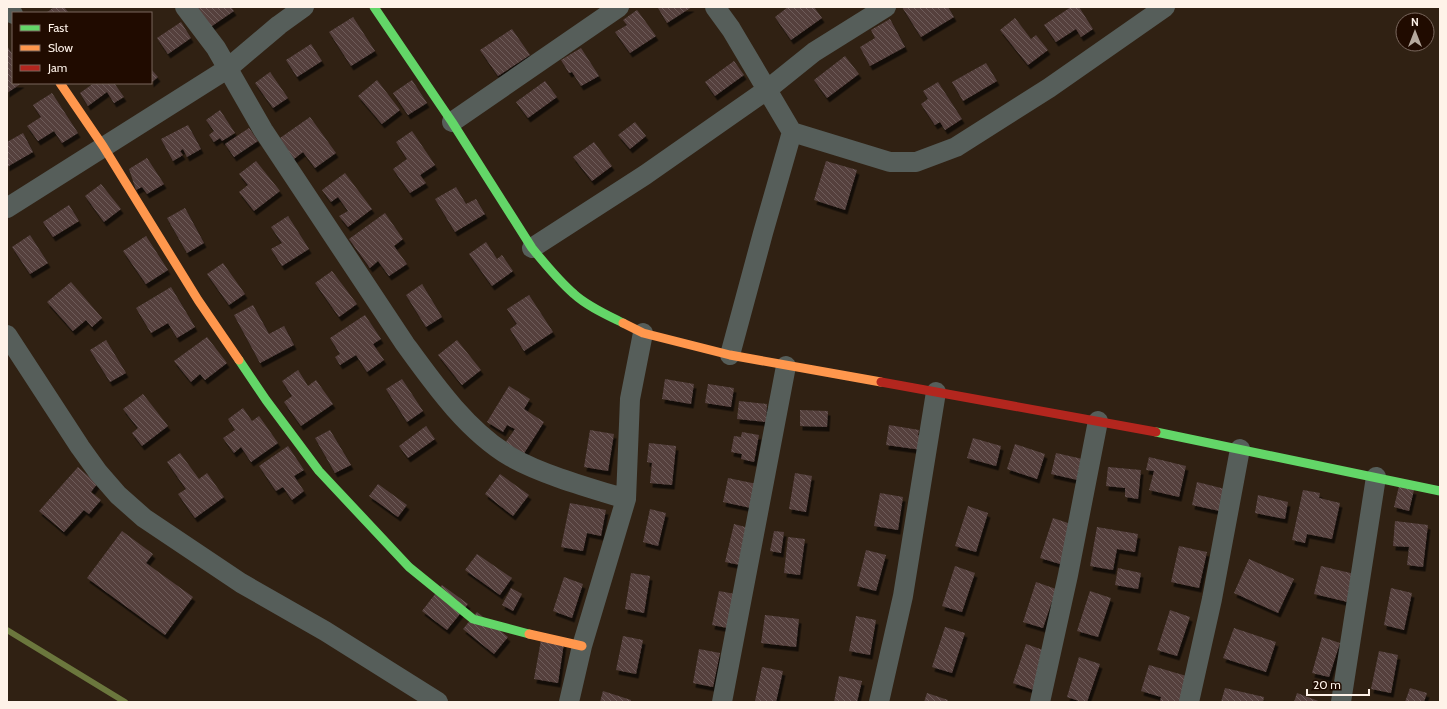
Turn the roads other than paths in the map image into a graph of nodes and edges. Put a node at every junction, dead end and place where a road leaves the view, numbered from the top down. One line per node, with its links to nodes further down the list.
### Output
1 (185, 7): 8 (street)
2 (304, 7): 8 (street)
3 (374, 7): 11 (main road)
4 (619, 7): 11 (street)
5 (715, 7): 10 (street)
6 (886, 7): 10 (street)
7 (1165, 7): 12 (street)
8 (227, 69): 13 (street); 25 (street)
9 (61, 84): 13 (main road)
10 (768, 89): 12 (street); 15 (street)
11 (452, 122): 15 (main road)
12 (792, 132): 18 (street)
13 (104, 146): 14 (street); 26 (main road)
14 (7, 208)
15 (532, 248): 16 (main road)
16 (643, 333): 18 (main road); 25 (street)
17 (7, 335): 27 (street)
18 (730, 355): 19 (main road)
19 (786, 366): 20 (main road); 29 (street)
20 (936, 392): 21 (main road); 30 (street)
21 (1098, 421): 22 (main road); 31 (street)
22 (1240, 449): 23 (main road); 32 (street)
23 (1376, 477): 24 (main road); 33 (street)
24 (1440, 491)
25 (626, 499): 26 (street)
26 (582, 646): 28 (street)
27 (438, 702)
28 (569, 702)
29 (722, 702)
30 (879, 702)
31 (1040, 702)
32 (1189, 702)
33 (1341, 702)

